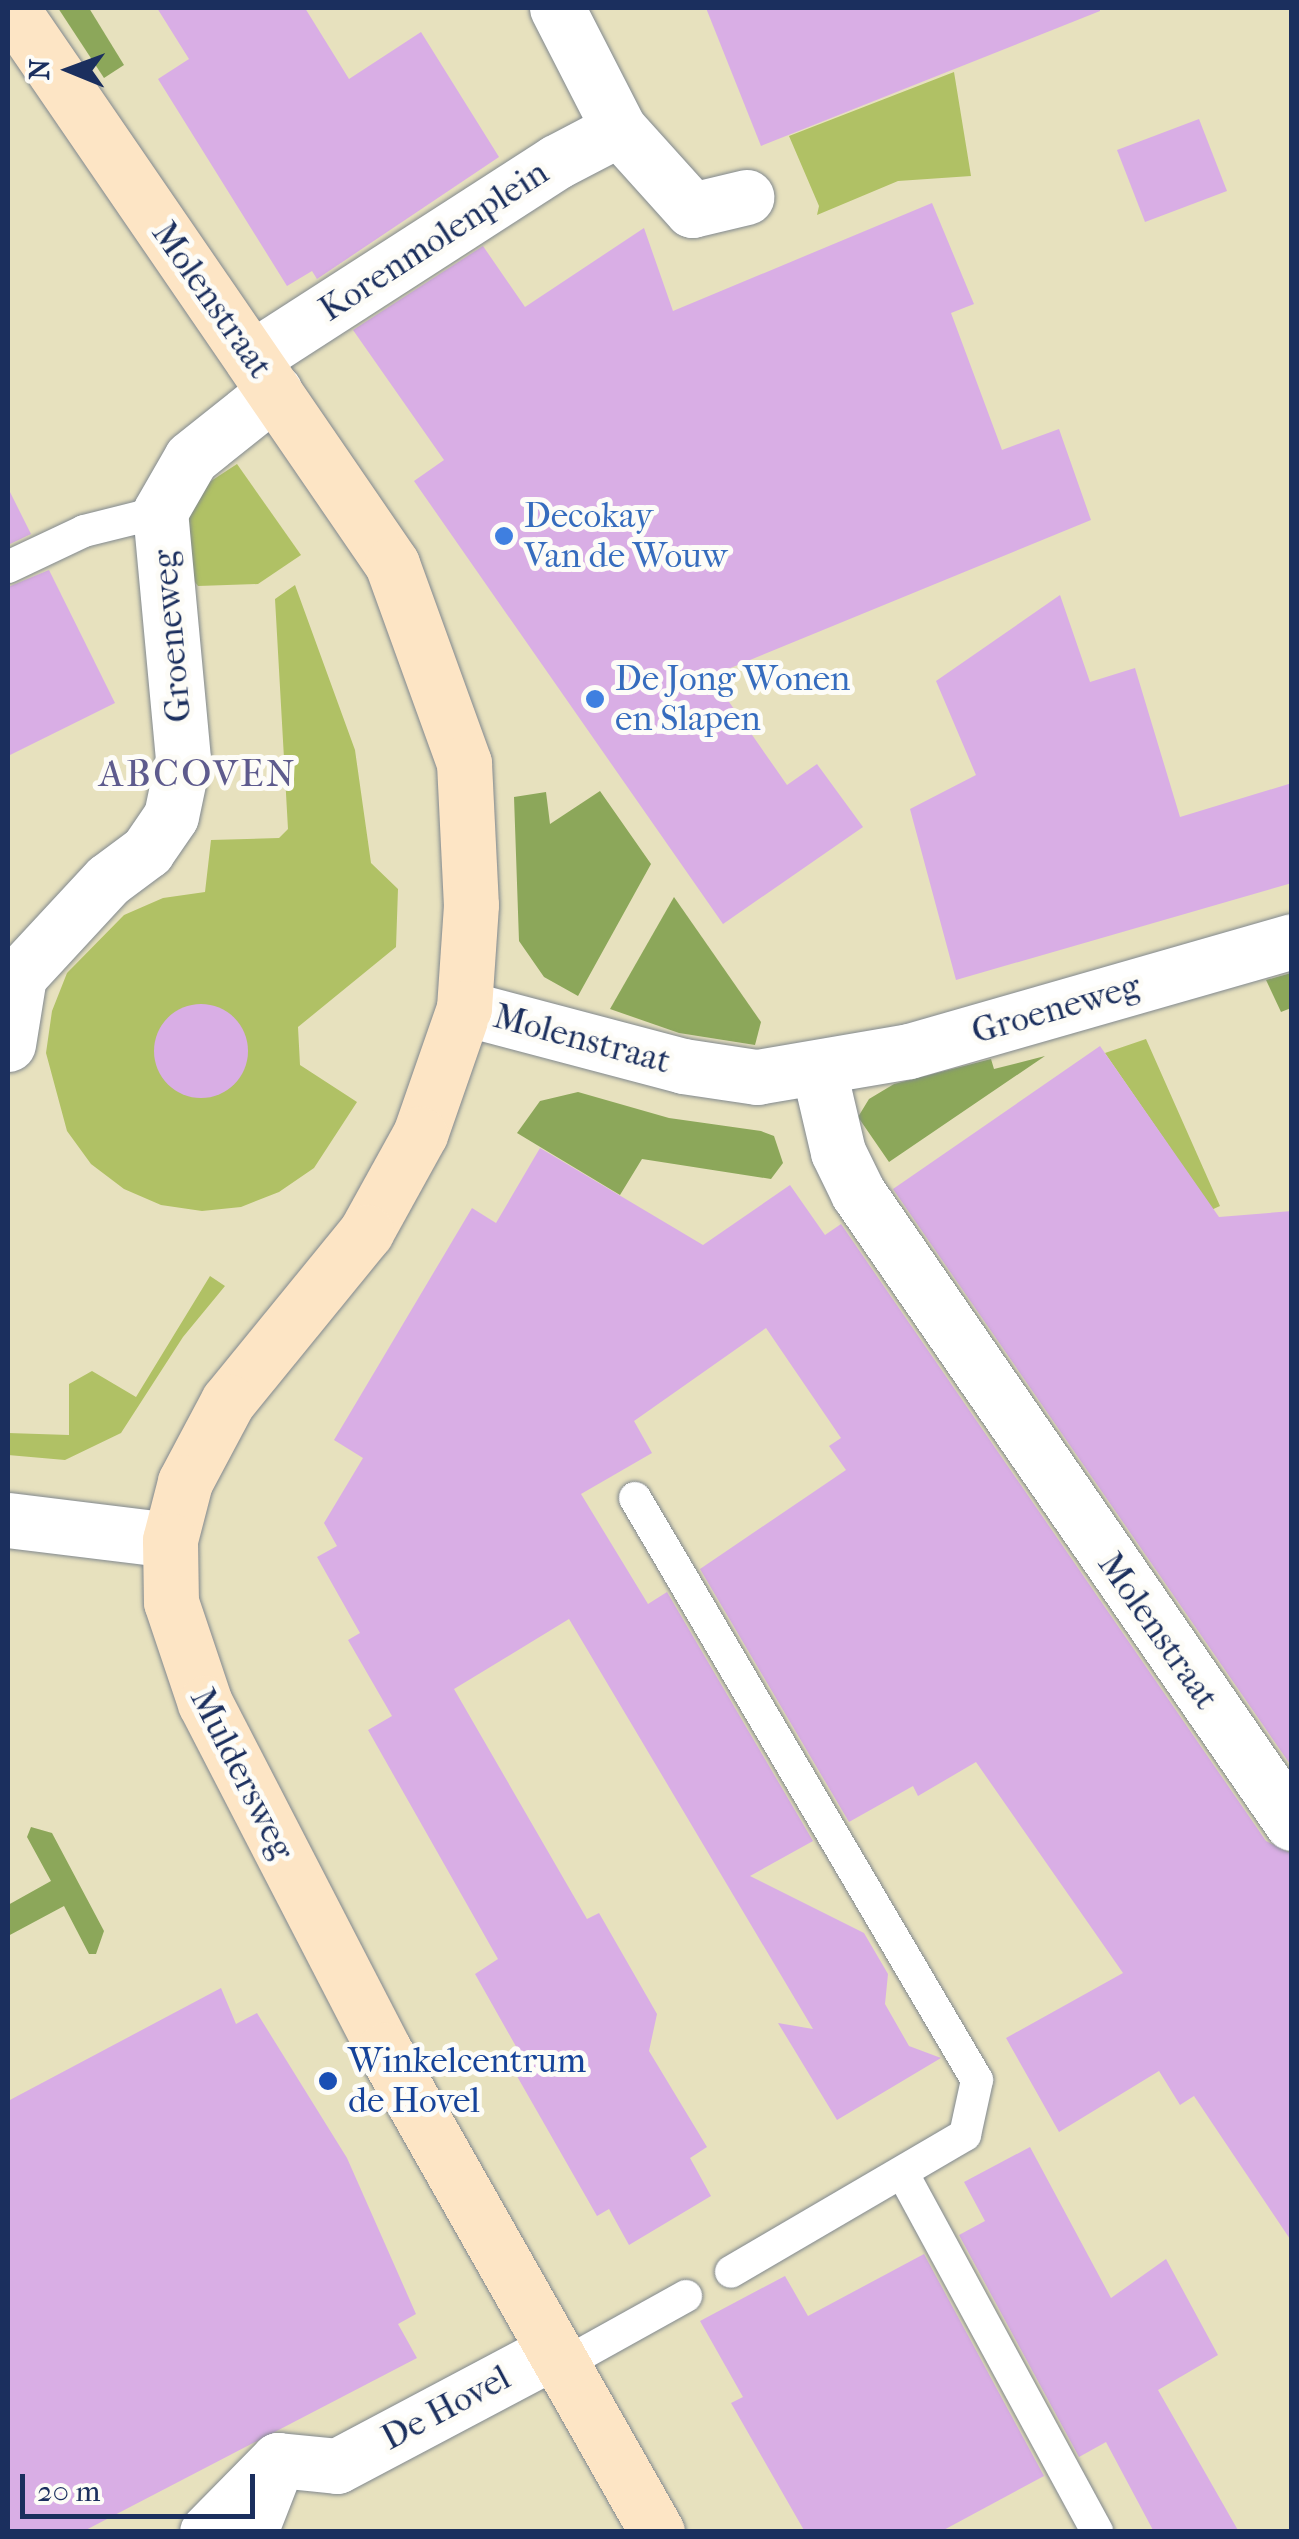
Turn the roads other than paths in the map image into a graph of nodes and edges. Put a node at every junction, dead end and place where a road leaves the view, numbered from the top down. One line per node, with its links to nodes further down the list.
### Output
1 (11, 8): 5 (street, Molenstraat)
2 (556, 8): 3 (street)
3 (619, 129): 4 (street); 5 (street, Korenmolenplein)
4 (746, 197)
5 (263, 375): 6 (street, Groeneweg); 9 (street, Molenstraat)
6 (160, 512): 7 (lane); 10 (street, Groeneweg)
7 (8, 567)
8 (1292, 941): 11 (street, Groeneweg)
9 (464, 1008): 11 (street, Molenstraat); 14 (street, Muldersweg)
10 (8, 1044)
11 (818, 1071): 15 (street, Molenstraat)
12 (635, 1498): 16 (lane)
13 (8, 1520): 14 (street)
14 (170, 1540): 19 (street, Muldersweg)
15 (1292, 1823)
16 (902, 2174): 17 (lane); 24 (lane)
17 (731, 2272)
18 (686, 2296): 19 (lane)
19 (558, 2358): 20 (street, De Hovel); 23 (street, Muldersweg)
20 (278, 2460): 21 (street); 22 (street)
21 (207, 2532)
22 (250, 2532)
23 (657, 2532)
24 (1097, 2532)

